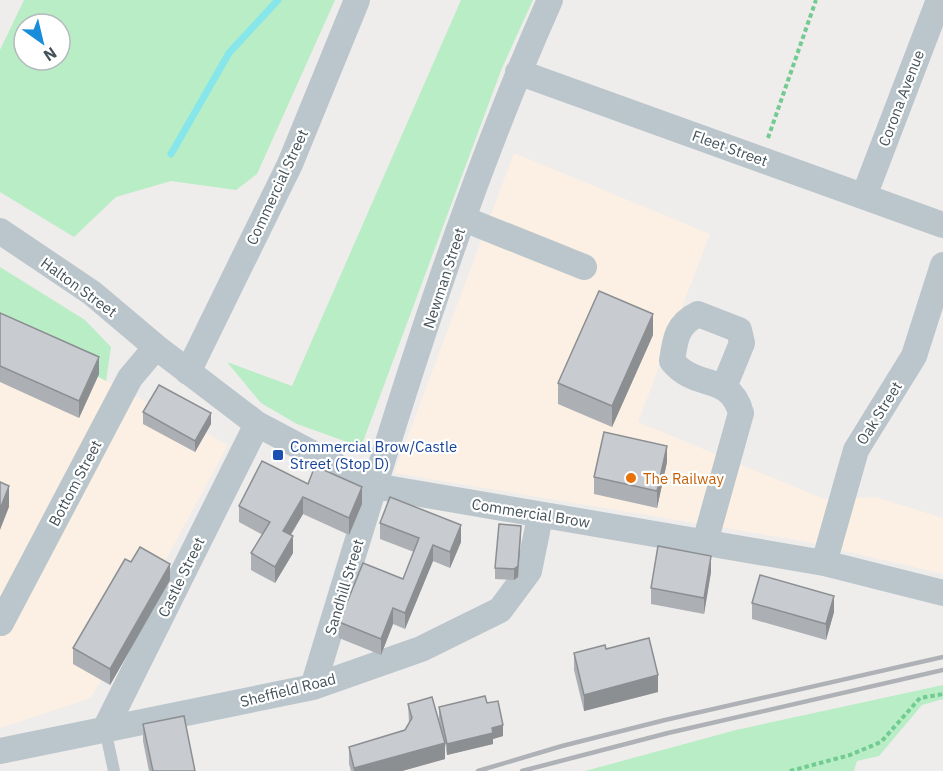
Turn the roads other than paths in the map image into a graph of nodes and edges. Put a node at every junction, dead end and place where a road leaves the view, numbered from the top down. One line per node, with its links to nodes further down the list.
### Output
1 (357, 0): 12 (street, Commercial Street)
2 (550, 0): 4 (street, Newman Street)
3 (939, 0): 5 (street, Corona Avenue)
4 (518, 72): 5 (street, Fleet Street); 6 (street, Newman Street)
5 (864, 196): 7 (street, Fleet Street)
6 (464, 219): 10 (street); 15 (street, Newman Street)
7 (943, 225)
8 (0, 231): 11 (street, Halton Street)
9 (943, 265): 18 (street, Oak Street)
10 (584, 267)
11 (156, 347): 12 (street, Commercial Brow); 20 (street, Bottom Street)
12 (189, 372): 14 (street, Commercial Brow)
13 (723, 387): 17 (street)
14 (257, 424): 15 (street, Commercial Brow); 22 (street, Castle Street)
15 (374, 486): 16 (street, Commercial Brow); 21 (street, Sandhill Street)
16 (540, 517): 17 (street, Commercial Brow); 21 (street, Sheffield Road)
17 (705, 542): 18 (street, Commercial Brow)
18 (824, 563): 19 (street, Commercial Brow)
19 (943, 593)
20 (1, 623)
21 (313, 687): 22 (street, Sheffield Road)
22 (105, 729): 23 (street, Sheffield Road); 24 (lane)
23 (0, 751)
24 (114, 771)

